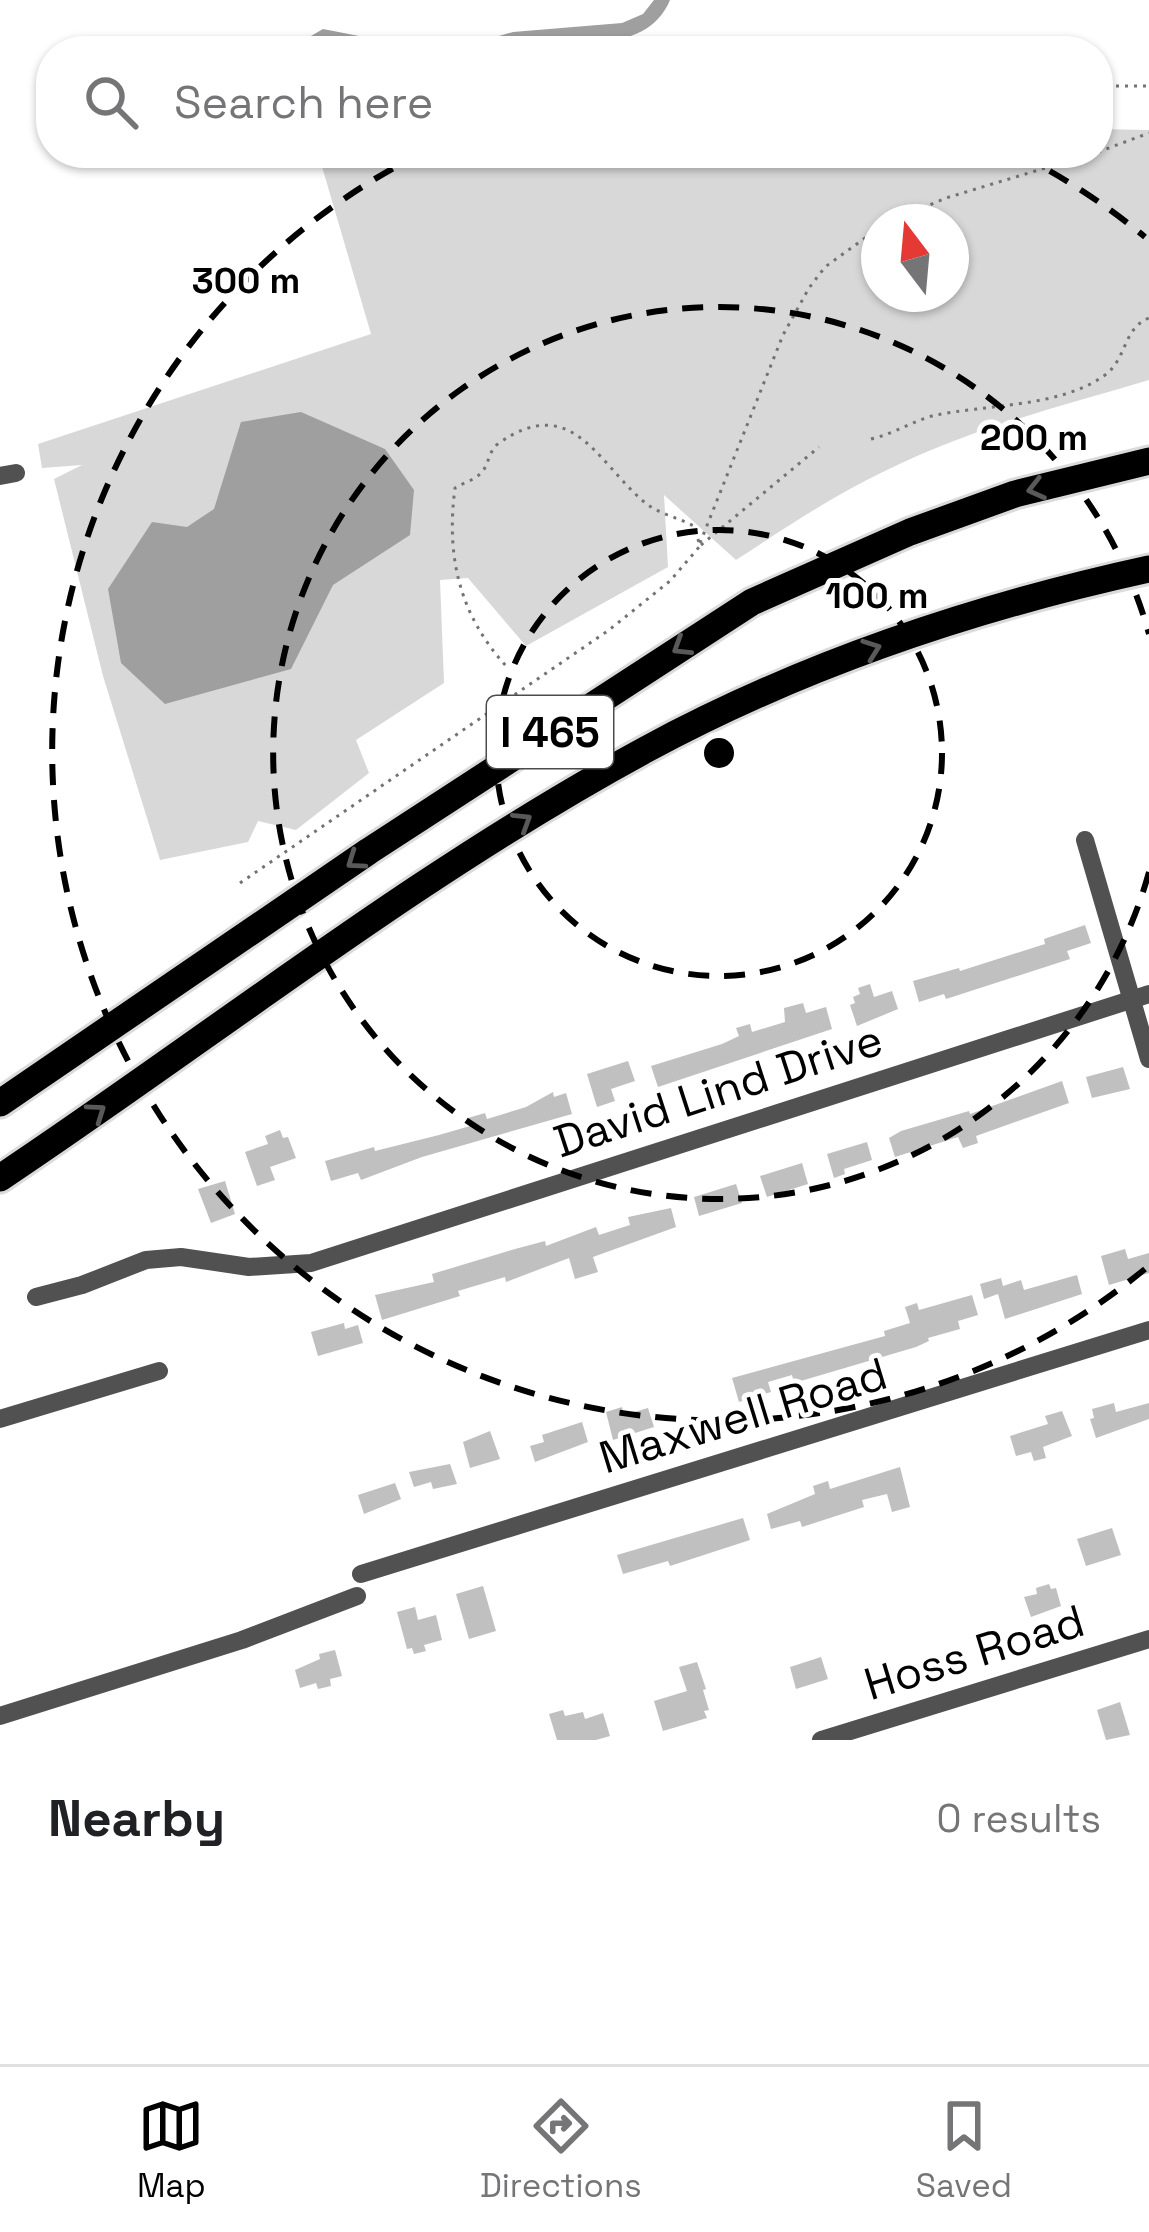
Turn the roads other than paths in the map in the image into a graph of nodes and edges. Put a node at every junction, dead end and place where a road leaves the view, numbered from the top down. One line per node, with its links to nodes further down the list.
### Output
1 (1149, 460): 6 (highway, I 465, one-way to 6)
2 (1149, 568): 7 (highway, I 465, one-way to 2)
3 (1085, 840): 4 (street)
4 (1140, 997): 5 (street); 8 (street, David Lind Drive)
5 (1149, 1059)
6 (0, 1103)
7 (0, 1178)
8 (36, 1297)
9 (1149, 1330): 12 (street, Maxwell Road)
10 (159, 1371): 11 (street)
11 (0, 1418)
12 (361, 1574)
13 (357, 1596): 15 (street)
14 (1149, 1639): 16 (street, Hoss Road)
15 (0, 1716)
16 (834, 1738)

